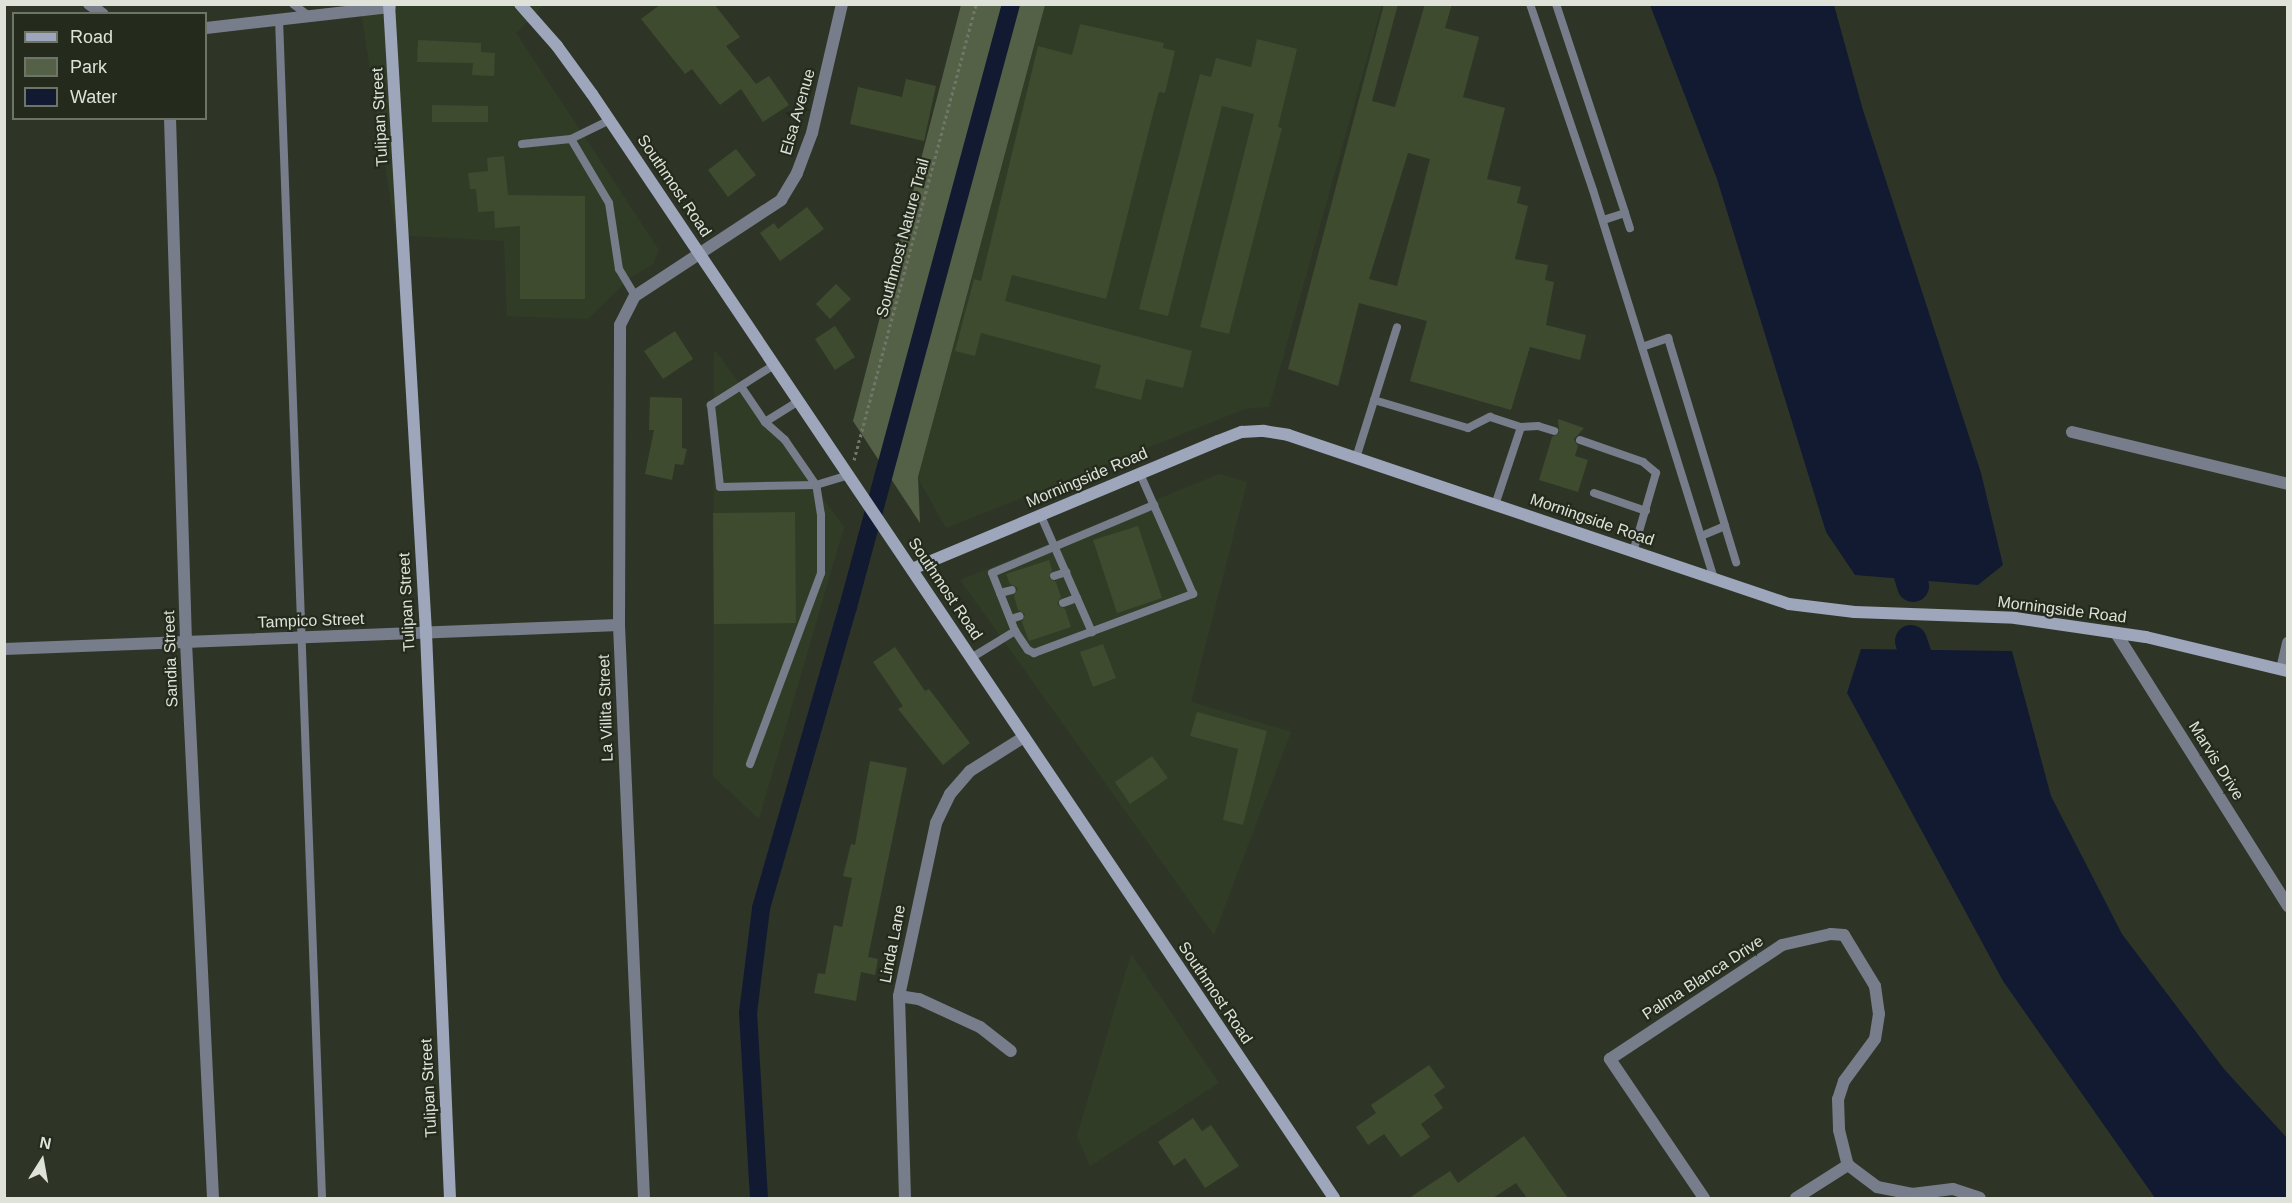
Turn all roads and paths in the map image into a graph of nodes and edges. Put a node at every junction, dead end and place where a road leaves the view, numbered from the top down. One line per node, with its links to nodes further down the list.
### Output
1 (293, 4): 9 (lane)
2 (520, 4): 13 (street, Southmost Road)
3 (842, 4): 19 (street, Elsa Avenue)
4 (976, 4): 34 (path, Southmost Nature Trail)
5 (1542, 4): 8 (lane)
6 (1556, 4): 16 (lane)
7 (390, 6): 9 (street); 60 (street, Tulipan Street)
8 (1530, 6): 17 (lane)
9 (309, 16): 10 (street)
10 (279, 20): 11 (street); 62 (lane)
11 (207, 28)
12 (170, 120): 63 (street, Sandia Street)
13 (610, 120): 14 (lane); 19 (street, Southmost Road)
14 (571, 139): 15 (lane); 20 (lane)
15 (522, 144)
16 (1625, 213): 17 (lane); 18 (lane)
17 (1603, 220): 22 (lane)
18 (1630, 228)
19 (700, 254): 20 (street, La Villita Street); 23 (street, Southmost Road)
20 (635, 296): 57 (street, La Villita Street)
21 (1397, 327): 26 (lane)
22 (1642, 347): 42 (lane); 43 (lane)
23 (774, 365): 24 (lane); 25 (street, Southmost Road)
24 (742, 388): 27 (lane); 36 (lane)
25 (798, 400): 27 (lane); 34 (street, Southmost Road)
26 (1374, 400): 28 (lane); 32 (lane)
27 (765, 422): 36 (lane)
28 (1521, 427): 29 (lane); 39 (lane)
29 (1554, 431)
30 (2072, 432): 35 (street)
31 (1580, 440): 40 (lane)
32 (1356, 458): 33 (street, Morningside Road); 39 (street, Morningside Road)
33 (1140, 474): 38 (lane); 41 (street, Morningside Road)
34 (848, 475): 36 (lane); 47 (street, Southmost Road)
35 (2288, 484)
36 (816, 485): 69 (lane)
37 (1594, 493): 40 (lane)
38 (1154, 505): 44 (lane); 59 (lane)
39 (1496, 505): 45 (street, Morningside Road)
40 (1646, 511): 45 (lane)
41 (1041, 516): 44 (lane); 47 (street, Morningside Road)
42 (1725, 526): 43 (lane); 46 (lane)
43 (1701, 536): 50 (lane)
44 (1054, 547): 48 (lane); 52 (lane)
45 (1633, 552): 50 (street, Morningside Road)
46 (1736, 562)
47 (912, 569): 66 (street, Southmost Road)
48 (1066, 572): 49 (lane); 53 (lane)
49 (1054, 576)
50 (1714, 579): 61 (street, Morningside Road)
51 (1012, 590): 52 (lane)
52 (1000, 593): 56 (lane)
53 (1077, 598): 54 (lane); 59 (lane)
54 (1063, 603)
55 (1020, 616): 56 (lane)
56 (1011, 619): 58 (lane)
57 (619, 625): 60 (street, Tampico Street); 77 (street, La Villita Street)
58 (1016, 631): 59 (lane); 66 (lane)
59 (1092, 632)
60 (426, 633): 62 (street, Tampico Street); 76 (street, Tulipan Street)
61 (2116, 633): 67 (street, Morningside Road); 70 (street, Marvis Drive)
62 (299, 638): 63 (street, Tampico Street); 75 (lane)
63 (186, 642): 65 (street, Tampico Street); 74 (street, Sandia Street)
64 (2288, 643): 67 (street)
65 (4, 649)
66 (971, 658): 68 (street, Southmost Road)
67 (2285, 670)
68 (1024, 737): 71 (street, Linda Lane); 79 (street, Southmost Road)
69 (750, 764)
70 (2288, 906)
71 (899, 996): 72 (street); 78 (street, Linda Lane)
72 (1011, 1051)
73 (1848, 1165): 80 (street, Palma Blanca Drive); 81 (street); 82 (street)
74 (213, 1198)
75 (322, 1198)
76 (450, 1198)
77 (644, 1198)
78 (904, 1198)
79 (1334, 1198)
80 (1704, 1198)
81 (1796, 1198)
82 (1980, 1198)

